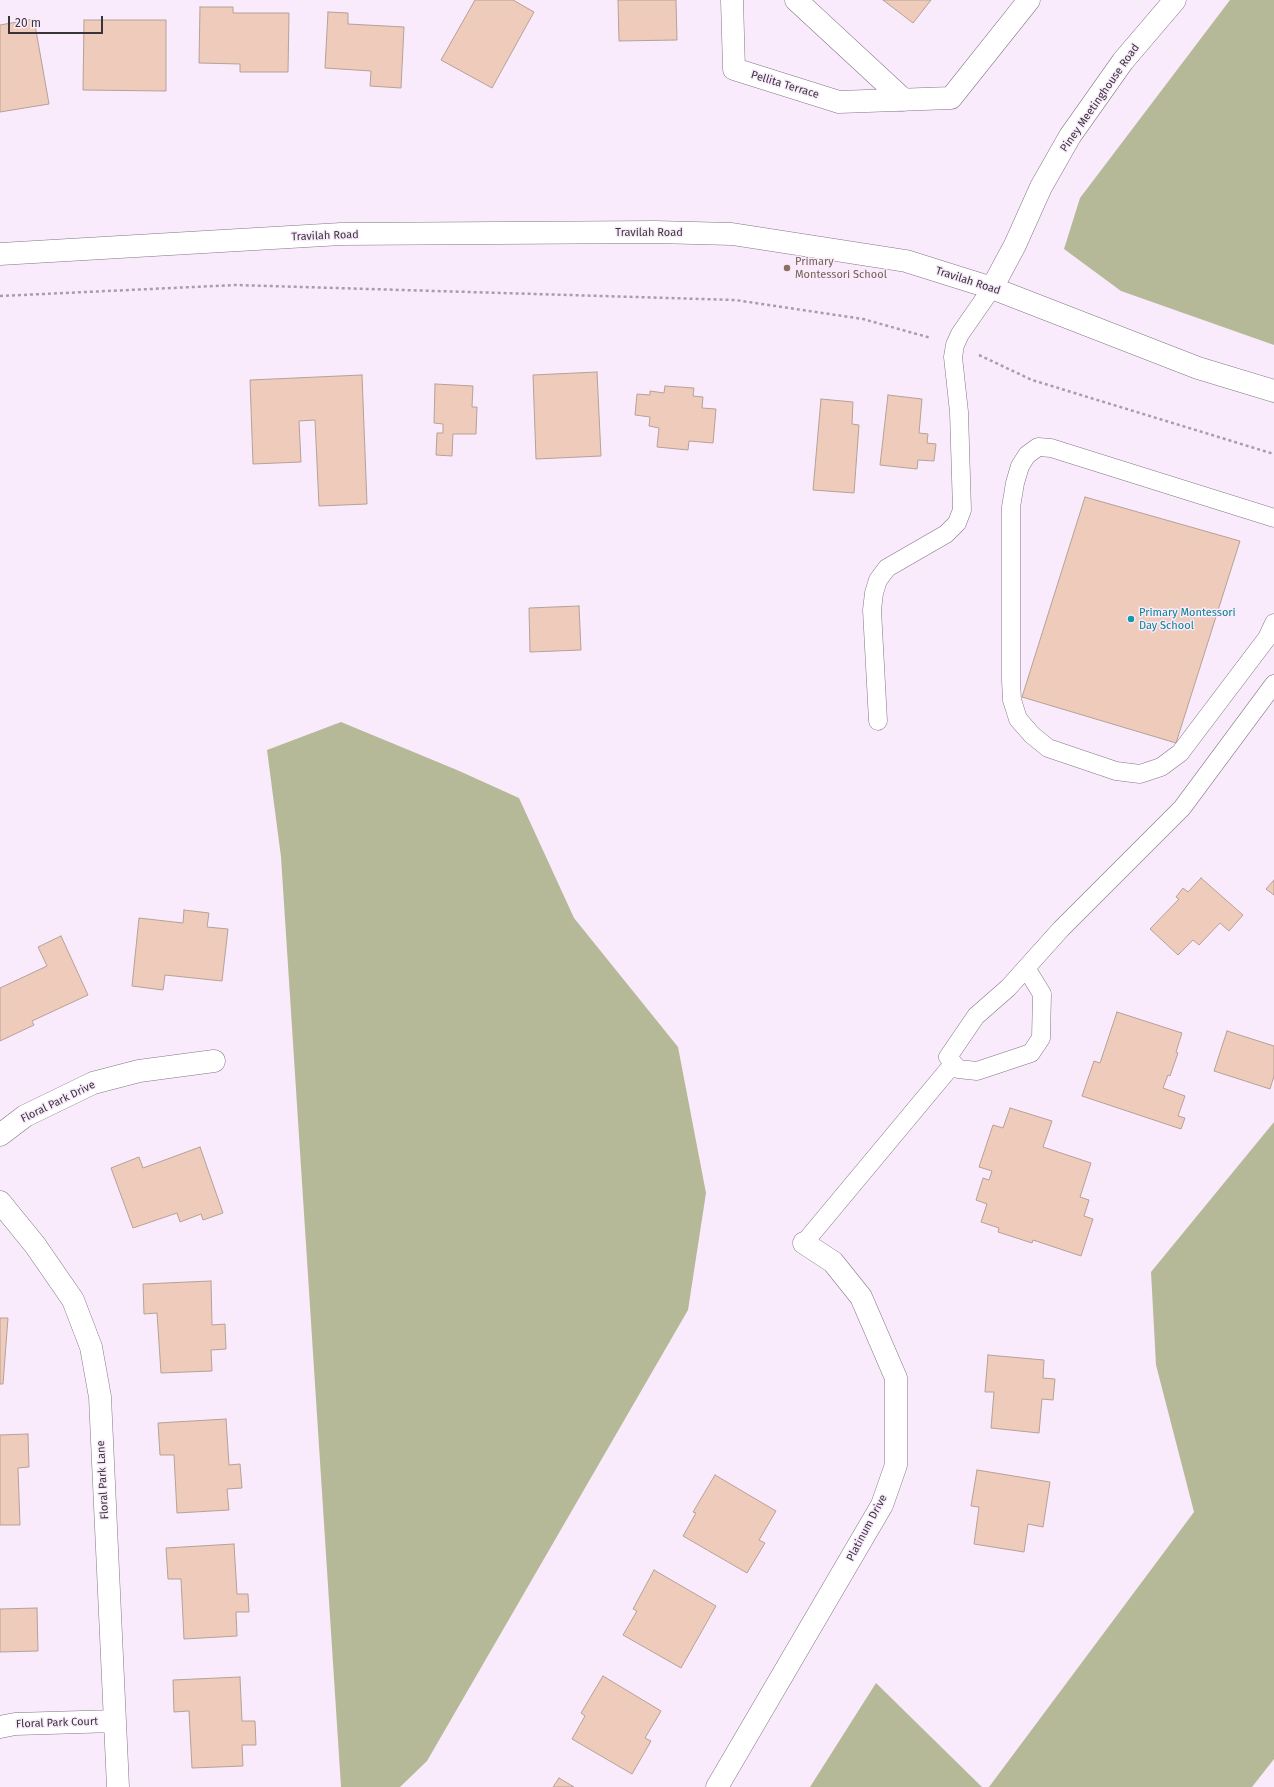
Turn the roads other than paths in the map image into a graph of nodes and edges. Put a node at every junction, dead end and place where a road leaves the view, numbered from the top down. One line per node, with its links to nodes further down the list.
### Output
1 (732, 0): 5 (street, Pellita Terrace)
2 (796, 0): 5 (street)
3 (1030, 0): 5 (street, Pellita Terrace)
4 (1176, 0): 7 (street, Piney Meetinghouse Road)
5 (904, 100)
6 (0, 254): 7 (street, Travilah Road)
7 (992, 288): 8 (street, Travilah Road); 12 (lane)
8 (1274, 391)
9 (1274, 518): 10 (lane)
10 (1274, 623)
11 (1274, 684): 13 (lane)
12 (878, 721)
13 (1026, 968): 15 (lane); 15 (lane)
14 (214, 1061): 16 (street, Floral Park Drive)
15 (953, 1064): 18 (lane)
16 (0, 1135)
17 (0, 1202): 19 (street, Floral Park Lane)
18 (804, 1242): 22 (street, Platinum Drive)
19 (115, 1721): 20 (street, Floral Park Court); 21 (street, Floral Park Lane)
20 (0, 1727)
21 (118, 1787)
22 (718, 1787)

